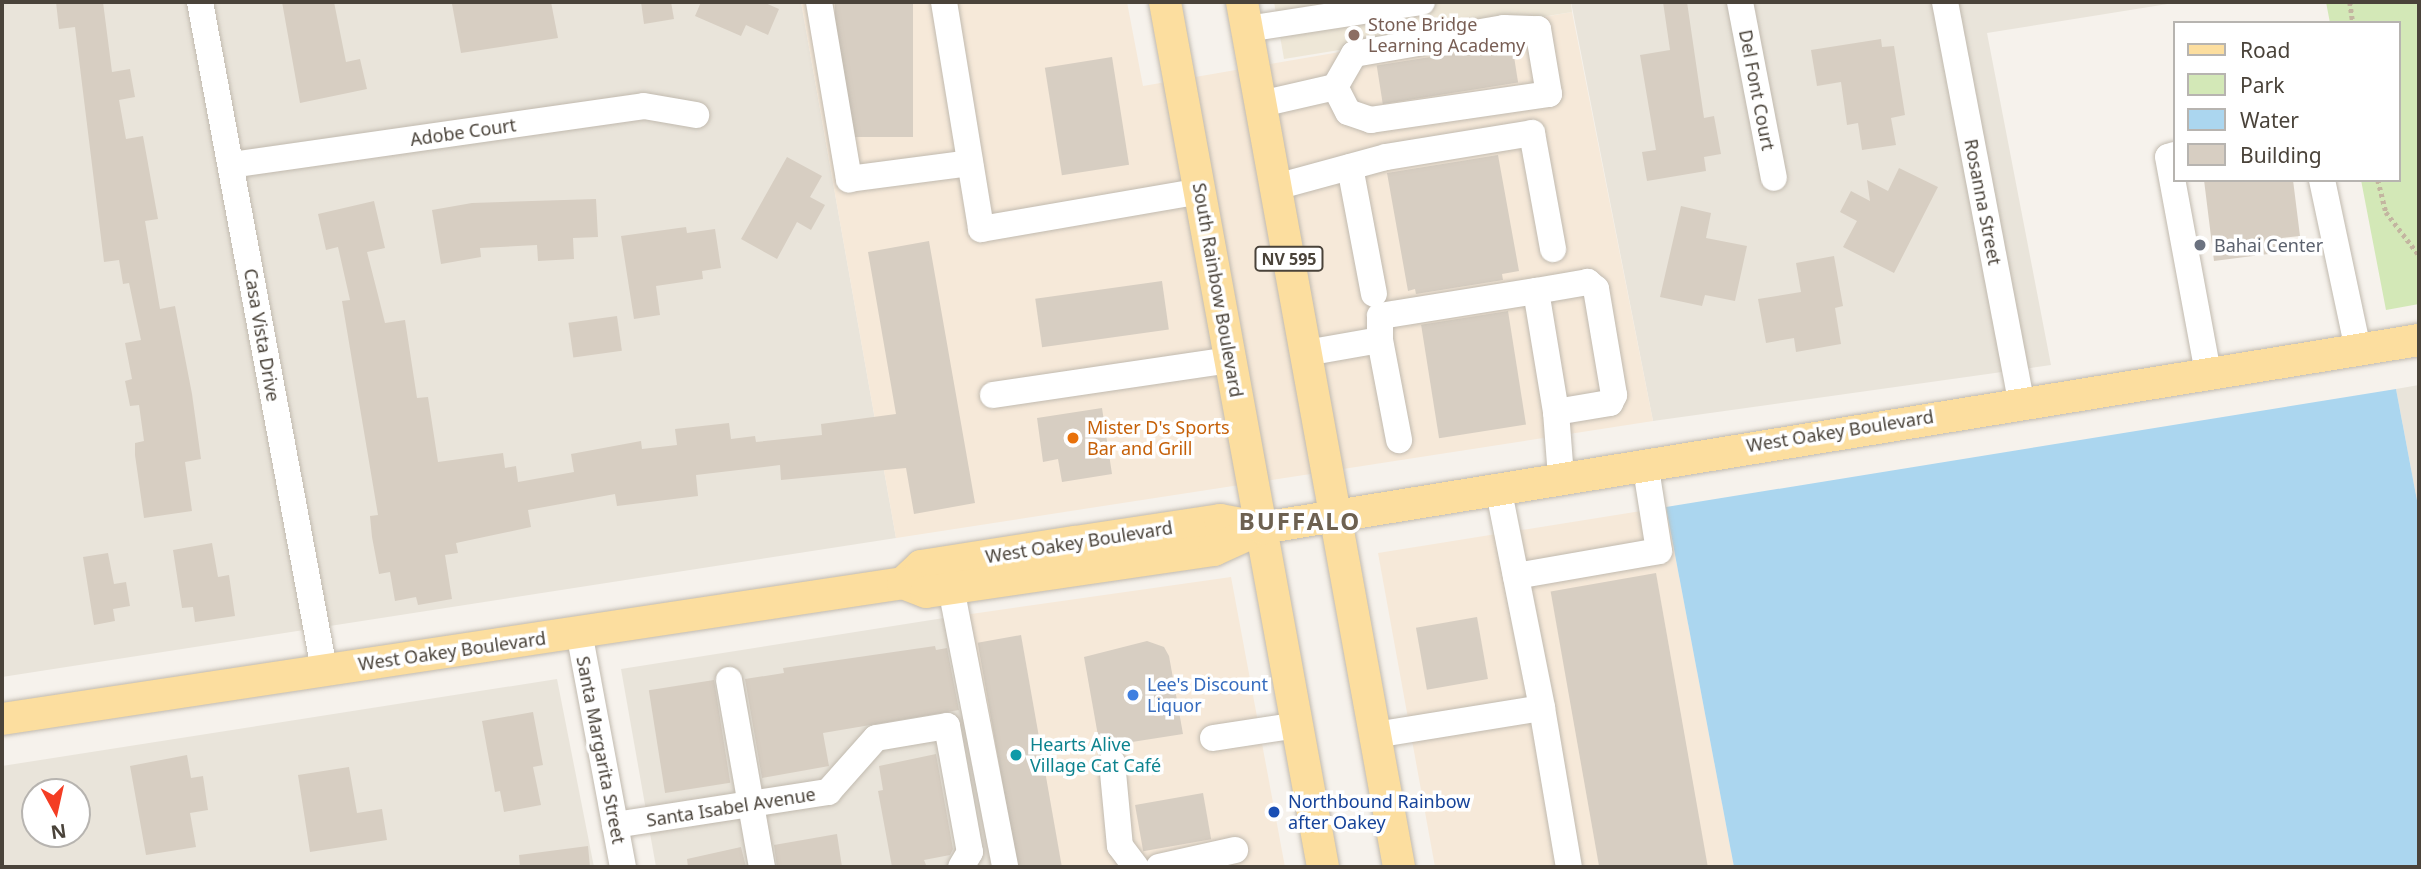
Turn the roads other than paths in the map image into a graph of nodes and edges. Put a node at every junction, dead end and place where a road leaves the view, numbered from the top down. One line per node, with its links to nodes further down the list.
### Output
1 (200, 2): 14 (street, Casa Vista Drive)
2 (819, 2): 13 (street)
3 (944, 2): 13 (street)
4 (1165, 2): 21 (main road, South Rainbow Boulevard)
5 (1422, 2): 8 (street)
6 (1740, 2): 16 (street, Del Font Court)
7 (1945, 2): 32 (street, Rosanna Street)
8 (1245, 15): 10 (main road, NV 595)
9 (1335, 87): 9 (street); 10 (street)
10 (1261, 104): 20 (main road, NV 595)
11 (696, 115): 14 (street, Adobe Court)
12 (2172, 155): 17 (street)
13 (970, 163): 21 (street)
14 (231, 164): 44 (street, Casa Vista Drive)
15 (1350, 167): 20 (street); 22 (street); 24 (street)
16 (1774, 178)
17 (2172, 178)
18 (2173, 182): 30 (street)
19 (2322, 182): 27 (street)
20 (1276, 187): 28 (main road, NV 595)
21 (1200, 191): 29 (main road, South Rainbow Boulevard)
22 (1553, 249)
23 (1536, 291): 25 (street); 33 (street); 33 (street)
24 (1374, 294)
25 (1380, 340): 28 (street); 34 (street)
26 (2419, 340): 27 (main road, West Oakey Boulevard)
27 (2358, 349): 30 (main road, West Oakey Boulevard)
28 (1306, 353): 38 (main road, NV 595)
29 (1231, 360): 31 (street); 39 (main road, South Rainbow Boulevard)
30 (2208, 372): 32 (main road, West Oakey Boulevard)
31 (993, 395)
32 (2021, 401): 35 (main road, West Oakey Boulevard)
33 (1556, 412): 36 (street)
34 (1399, 440)
35 (1645, 463): 36 (main road, West Oakey Boulevard); 40 (street)
36 (1561, 477): 37 (main road, West Oakey Boulevard)
37 (1498, 487): 38 (main road, West Oakey Boulevard); 40 (street)
38 (1336, 516): 39 (main road, West Oakey Boulevard); 49 (main road, NV 595)
39 (1262, 528): 41 (main road, West Oakey Boulevard); 42 (main road, West Oakey Boulevard); 48 (main road, South Rainbow Boulevard)
40 (1516, 576): 46 (street)
41 (903, 583): 42 (main road, West Oakey Boulevard); 43 (main road, West Oakey Boulevard)
42 (951, 588): 58 (street)
43 (579, 632): 44 (main road, West Oakey Boulevard); 53 (street, Santa Margarita Street)
44 (324, 669): 47 (main road, West Oakey Boulevard)
45 (729, 680): 52 (street)
46 (1542, 708): 49 (street); 63 (street)
47 (2, 719)
48 (1298, 725): 50 (street); 61 (main road, South Rainbow Boulevard)
49 (1376, 736): 62 (main road, NV 595)
50 (1213, 738)
51 (1112, 762): 59 (street)
52 (750, 804): 53 (street, Santa Isabel Avenue); 56 (street); 57 (street, Santa Isabel Avenue)
53 (615, 825): 55 (street, Santa Margarita Street)
54 (1235, 850): 60 (street)
55 (623, 867)
56 (762, 867)
57 (961, 867)
58 (1005, 867)
59 (1136, 867)
60 (1159, 867)
61 (1324, 867)
62 (1399, 867)
63 (1569, 867)

